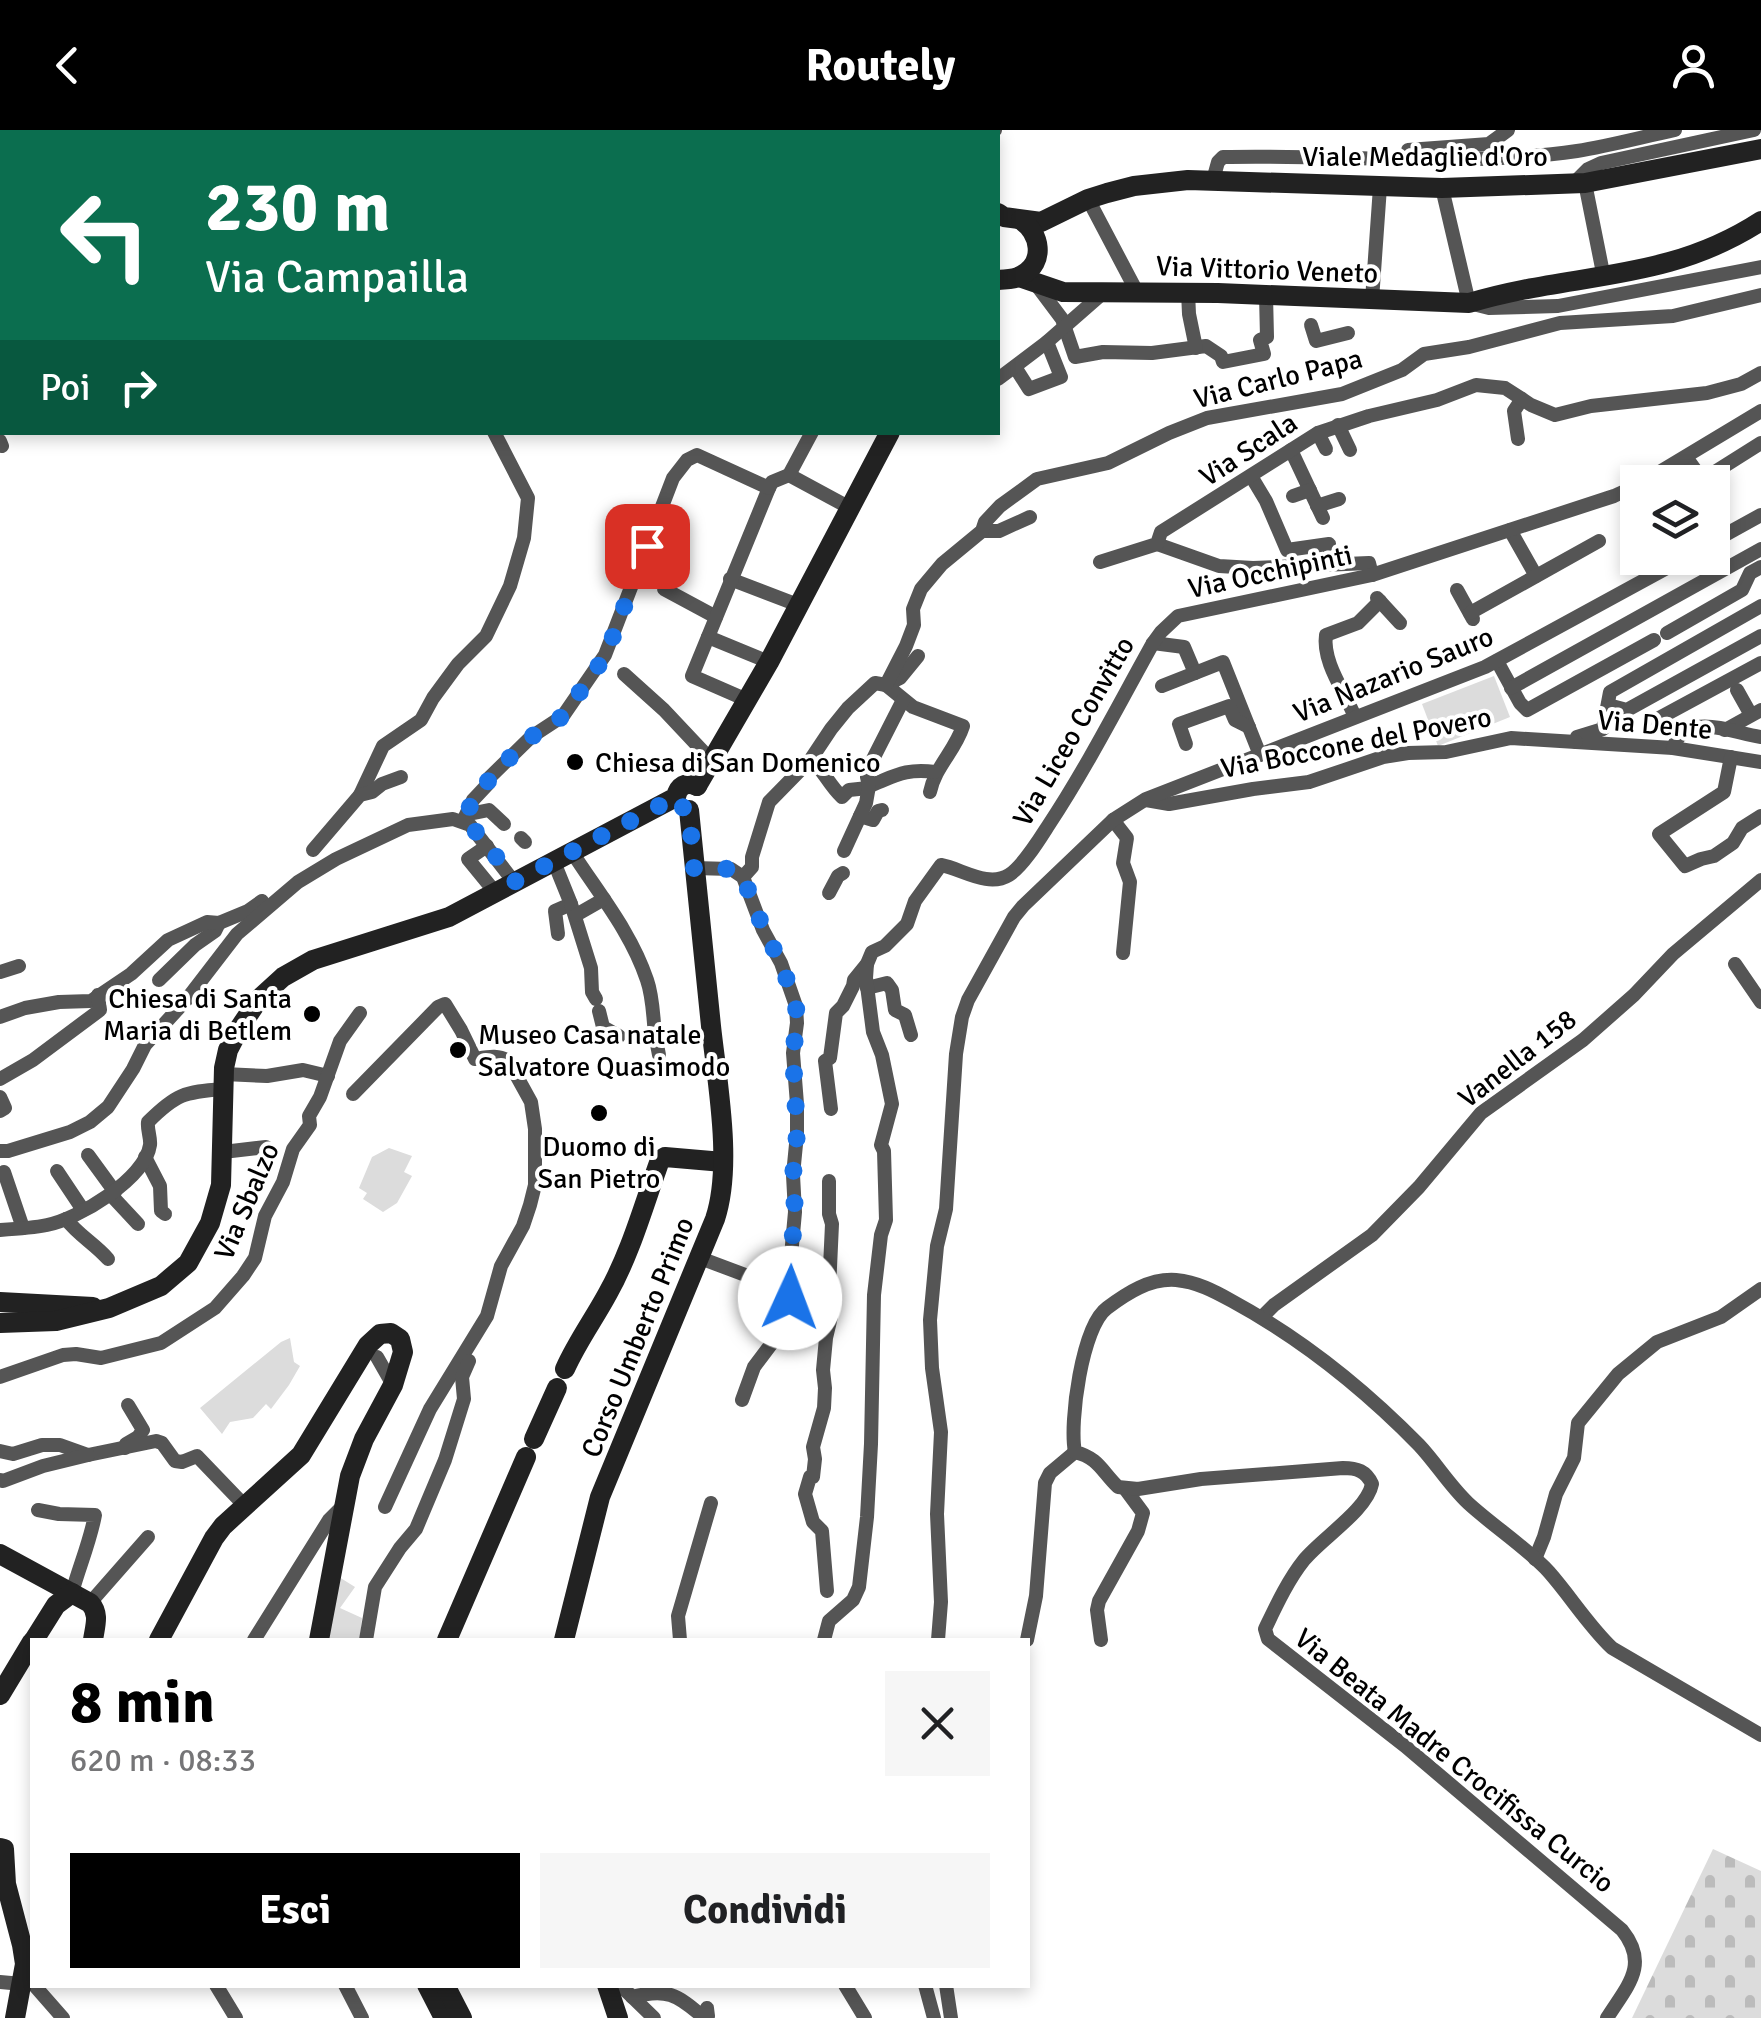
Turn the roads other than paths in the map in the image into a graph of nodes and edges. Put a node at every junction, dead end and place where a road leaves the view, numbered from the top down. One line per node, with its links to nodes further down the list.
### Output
1 (1508, 130): 7 (street)
2 (1674, 130): 4 (street)
3 (1754, 130): 9 (street)
4 (1643, 133): 7 (street)
5 (1761, 149): 9 (street, Viale Medaglie d'Oro)
6 (1388, 160): 7 (street); 8 (street); 10 (street)
7 (1408, 160)
8 (1213, 180): 10 (street, Viale Medaglie d'Oro); 12 (street, Viale Medaglie d'Oro)
9 (1579, 183): 11 (street, Viale Medaglie d'Oro); 16 (street)
10 (1384, 187): 11 (street, Viale Medaglie d'Oro); 24 (street)
11 (1442, 188): 25 (street)
12 (1088, 199): 13 (street, Viale Medaglie d'Oro); 19 (street)
13 (1005, 217): 17 (street)
14 (1761, 221): 16 (street, Via Vittorio Veneto)
15 (1761, 267): 26 (street, Via Vittorio Veneto)
16 (1604, 278): 25 (street, Via Vittorio Veneto)
17 (1010, 279): 18 (street, Via Vittorio Veneto); 28 (street)
18 (1103, 292): 19 (street, Via Vittorio Veneto); 28 (street)
19 (1137, 292): 20 (street, Via Vittorio Veneto)
20 (1188, 292): 22 (street, Via Vittorio Veneto); 31 (street)
21 (1761, 294): 27 (street, Via Carlo Papa)
22 (1266, 295): 23 (street, Via Vittorio Veneto); 31 (street)
23 (1305, 296): 24 (street, Via Vittorio Veneto); 29 (street)
24 (1372, 300): 25 (street, Via Vittorio Veneto)
25 (1468, 303): 26 (street, Via Vittorio Veneto)
26 (1558, 306): 27 (street)
27 (1560, 323): 60 (street, Via Carlo Papa)
28 (1064, 326): 30 (street); 31 (street)
29 (1348, 333)
30 (1047, 342): 32 (street); 32 (street)
31 (1196, 348)
32 (1015, 367): 34 (street)
33 (1761, 373): 35 (street, Via Scala)
34 (1000, 377)
35 (1522, 399): 37 (street, Via Scala); 42 (street)
36 (1761, 411): 47 (street, Via Occhipinti)
37 (1338, 425): 38 (street, Via Scala); 46 (street)
38 (1318, 433): 44 (street); 45 (street, Via Scala)
39 (496, 435): 116 (street)
40 (810, 435): 49 (street)
41 (888, 435): 56 (street)
42 (1518, 440)
43 (1761, 443): 47 (street)
44 (1326, 449)
45 (1291, 450): 50 (street, Via Scala); 52 (street)
46 (1350, 450)
47 (1686, 457): 48 (street, Via Occhipinti)
48 (1672, 465)
49 (789, 475): 51 (street); 56 (street)
50 (1251, 476): 63 (street, Via Scala); 64 (street)
51 (771, 485): 71 (street); 122 (street)
52 (1310, 490): 54 (street); 55 (street)
53 (1620, 493): 59 (street, Via Occhipinti)
54 (1293, 496)
55 (1339, 499)
56 (850, 508): 74 (street)
57 (1030, 517): 60 (street)
58 (1759, 520): 61 (street)
59 (1510, 530): 68 (street, Via Occhipinti); 70 (street)
60 (982, 531): 90 (street, Via Carlo Papa)
61 (1730, 534)
62 (1599, 541): 70 (street)
63 (1157, 544): 66 (street, Via Scala); 68 (street)
64 (1329, 544)
65 (1761, 549): 93 (street)
66 (1100, 562)
67 (1761, 567): 75 (street)
68 (1372, 575): 77 (street, Via Occhipinti)
69 (1654, 575): 85 (street, Via Nazario Sauro)
70 (1536, 576): 73 (street)
71 (730, 579): 74 (street); 78 (street)
72 (664, 589): 78 (street)
73 (1457, 590)
74 (798, 605): 86 (street)
75 (1710, 608): 80 (street); 93 (street)
76 (1760, 610): 80 (street)
77 (1178, 616): 83 (street, Via Liceo Convitto)
78 (716, 617): 82 (street)
79 (1400, 623): 99 (street)
80 (1722, 629): 97 (street)
81 (1761, 636): 91 (street)
82 (708, 637): 86 (street); 95 (street)
83 (1154, 642): 89 (street); 141 (street, Via Liceo Convitto)
84 (918, 656): 90 (street)
85 (1497, 661): 93 (street); 99 (street, Via Nazario Sauro)
86 (769, 662): 95 (street)
87 (1761, 663): 91 (street)
88 (624, 674): 110 (street)
89 (1195, 674): 92 (street); 101 (street)
90 (886, 684): 96 (street); 109 (street)
91 (1679, 685): 97 (street); 100 (street)
92 (1162, 686)
93 (1511, 688)
94 (1737, 690): 98 (street)
95 (747, 700): 110 (street)
96 (903, 700): 112 (street); 114 (street)
97 (1608, 705): 104 (street, Via Dente)
98 (1756, 713): 102 (street)
99 (1356, 718): 107 (street, Via Nazario Sauro)
100 (1650, 724)
101 (1249, 727): 105 (street); 107 (street)
102 (1725, 730): 103 (street); 106 (street)
103 (1761, 737)
104 (1576, 742): 106 (street, Via Dente); 117 (street, Via Boccone del Povero)
105 (1186, 744)
106 (1672, 748): 108 (street, Via Dente)
107 (1260, 755): 117 (street, Via Nazario Sauro)
108 (1731, 757): 111 (street, Via Dente); 121 (street)
109 (812, 759): 114 (street); 132 (street)
110 (712, 761): 118 (street)
111 (1761, 762)
112 (936, 772): 114 (street); 115 (street)
113 (401, 777): 116 (street)
114 (868, 787): 120 (street)
115 (930, 792)
116 (360, 795): 129 (street)
117 (1146, 800): 123 (street, Via Nazario Sauro)
118 (683, 804): 128 (street); 130 (street, Corso Umberto Primo)
119 (882, 810): 120 (street)
120 (860, 816): 127 (street)
121 (1761, 816)
122 (466, 817): 124 (street); 125 (street); 126 (street)
123 (1113, 820): 140 (street); 217 (street, Via Nazario Sauro)
124 (504, 824)
125 (485, 843): 134 (street); 134 (street)
126 (353, 851): 129 (street); 162 (street)
127 (844, 852)
128 (549, 855): 134 (street); 136 (street); 137 (street)
129 (312, 856): 138 (street)
130 (694, 868): 132 (street); 166 (street, Corso Umberto Primo)
131 (844, 874): 135 (street)
132 (743, 877): 189 (street)
133 (1761, 880): 183 (street, Vanella 158)
134 (504, 887): 156 (street)
135 (829, 893)
136 (604, 899): 137 (street); 151 (street)
137 (574, 909): 139 (street); 151 (street)
138 (219, 924): 145 (street); 147 (street)
139 (558, 934)
140 (1123, 953)
141 (867, 964): 146 (street); 159 (street, Via Liceo Convitto)
142 (1735, 964): 148 (street)
143 (19, 966): 144 (street)
144 (0, 972)
145 (159, 980)
146 (866, 988): 152 (street); 216 (street)
147 (98, 996): 150 (street); 155 (street)
148 (1761, 1002)
149 (360, 1013): 154 (street, Via Sbalzo)
150 (0, 1017)
151 (655, 1034): 153 (street)
152 (911, 1035)
153 (659, 1055)
154 (328, 1076): 156 (street); 187 (street, Via Sbalzo)
155 (0, 1079)
156 (224, 1082): 163 (street); 165 (street)
157 (353, 1094): 185 (street)
158 (0, 1096): 160 (street)
159 (831, 1109)
160 (0, 1111)
161 (266, 1147): 163 (street)
162 (0, 1151)
163 (222, 1152): 182 (street)
164 (88, 1155): 170 (street)
165 (145, 1157): 170 (street); 172 (street)
166 (723, 1162): 177 (street, Corso Umberto Primo); 213 (street)
167 (57, 1171): 171 (street)
168 (4, 1172): 175 (street)
169 (829, 1181): 205 (street)
170 (113, 1194): 171 (street); 174 (street)
171 (83, 1210): 173 (street)
172 (165, 1214)
173 (66, 1218): 175 (street); 178 (street)
174 (138, 1224)
175 (23, 1228): 176 (street)
176 (0, 1230)
177 (700, 1258): 179 (street); 214 (street, Corso Umberto Primo)
178 (108, 1259)
179 (748, 1276)
180 (1761, 1289): 204 (street)
181 (0, 1302): 182 (street)
182 (52, 1312): 184 (street)
183 (1262, 1317): 193 (street); 204 (street)
184 (0, 1323)
185 (473, 1338): 199 (street); 212 (street)
186 (376, 1356): 188 (street)
187 (0, 1377)
188 (393, 1384): 198 (street); 201 (street)
189 (742, 1400)
190 (128, 1406): 191 (street)
191 (125, 1448): 194 (street); 198 (street)
192 (0, 1451): 194 (street)
193 (1076, 1452): 196 (street); 218 (street)
194 (88, 1455): 195 (street)
195 (0, 1480)
196 (1126, 1490): 219 (street); 249 (street, Via Beata Madre Crocifissa Curcio)
197 (711, 1503): 215 (street)
198 (245, 1506): 209 (street)
199 (385, 1507)
200 (38, 1510): 206 (street)
201 (343, 1513): 210 (street); 211 (street)
202 (148, 1537): 206 (street)
203 (0, 1554): 206 (street)
204 (1535, 1559): 222 (street)
205 (827, 1591)
206 (81, 1598): 207 (street); 208 (street)
207 (35, 1638)
208 (93, 1638)
209 (160, 1638)
210 (255, 1638)
211 (319, 1638)
212 (366, 1638)
213 (448, 1638)
214 (565, 1638)
215 (680, 1638)
216 (825, 1638)
217 (938, 1638)
218 (1028, 1638)
219 (1101, 1640)
220 (30, 1646): 221 (street)
221 (0, 1696)
222 (1761, 1735)
223 (2, 1849): 225 (street)
224 (0, 1982): 225 (street)
225 (28, 1983): 238 (street)
226 (33, 1988): 239 (street)
227 (218, 1988): 240 (street)
228 (347, 1988): 241 (street)
229 (428, 1988): 242 (street)
230 (447, 1988): 243 (street)
231 (608, 1988): 244 (street)
232 (623, 1988): 236 (street)
233 (847, 1988): 246 (street)
234 (926, 1988): 247 (street)
235 (946, 1988): 248 (street)
236 (632, 1997): 237 (street); 245 (street)
237 (707, 2008)
238 (15, 2018)
239 (63, 2018)
240 (236, 2018)
241 (362, 2018)
242 (444, 2018)
243 (462, 2018)
244 (618, 2018)
245 (654, 2018)
246 (865, 2018)
247 (934, 2018)
248 (951, 2018)
249 (1607, 2018)

